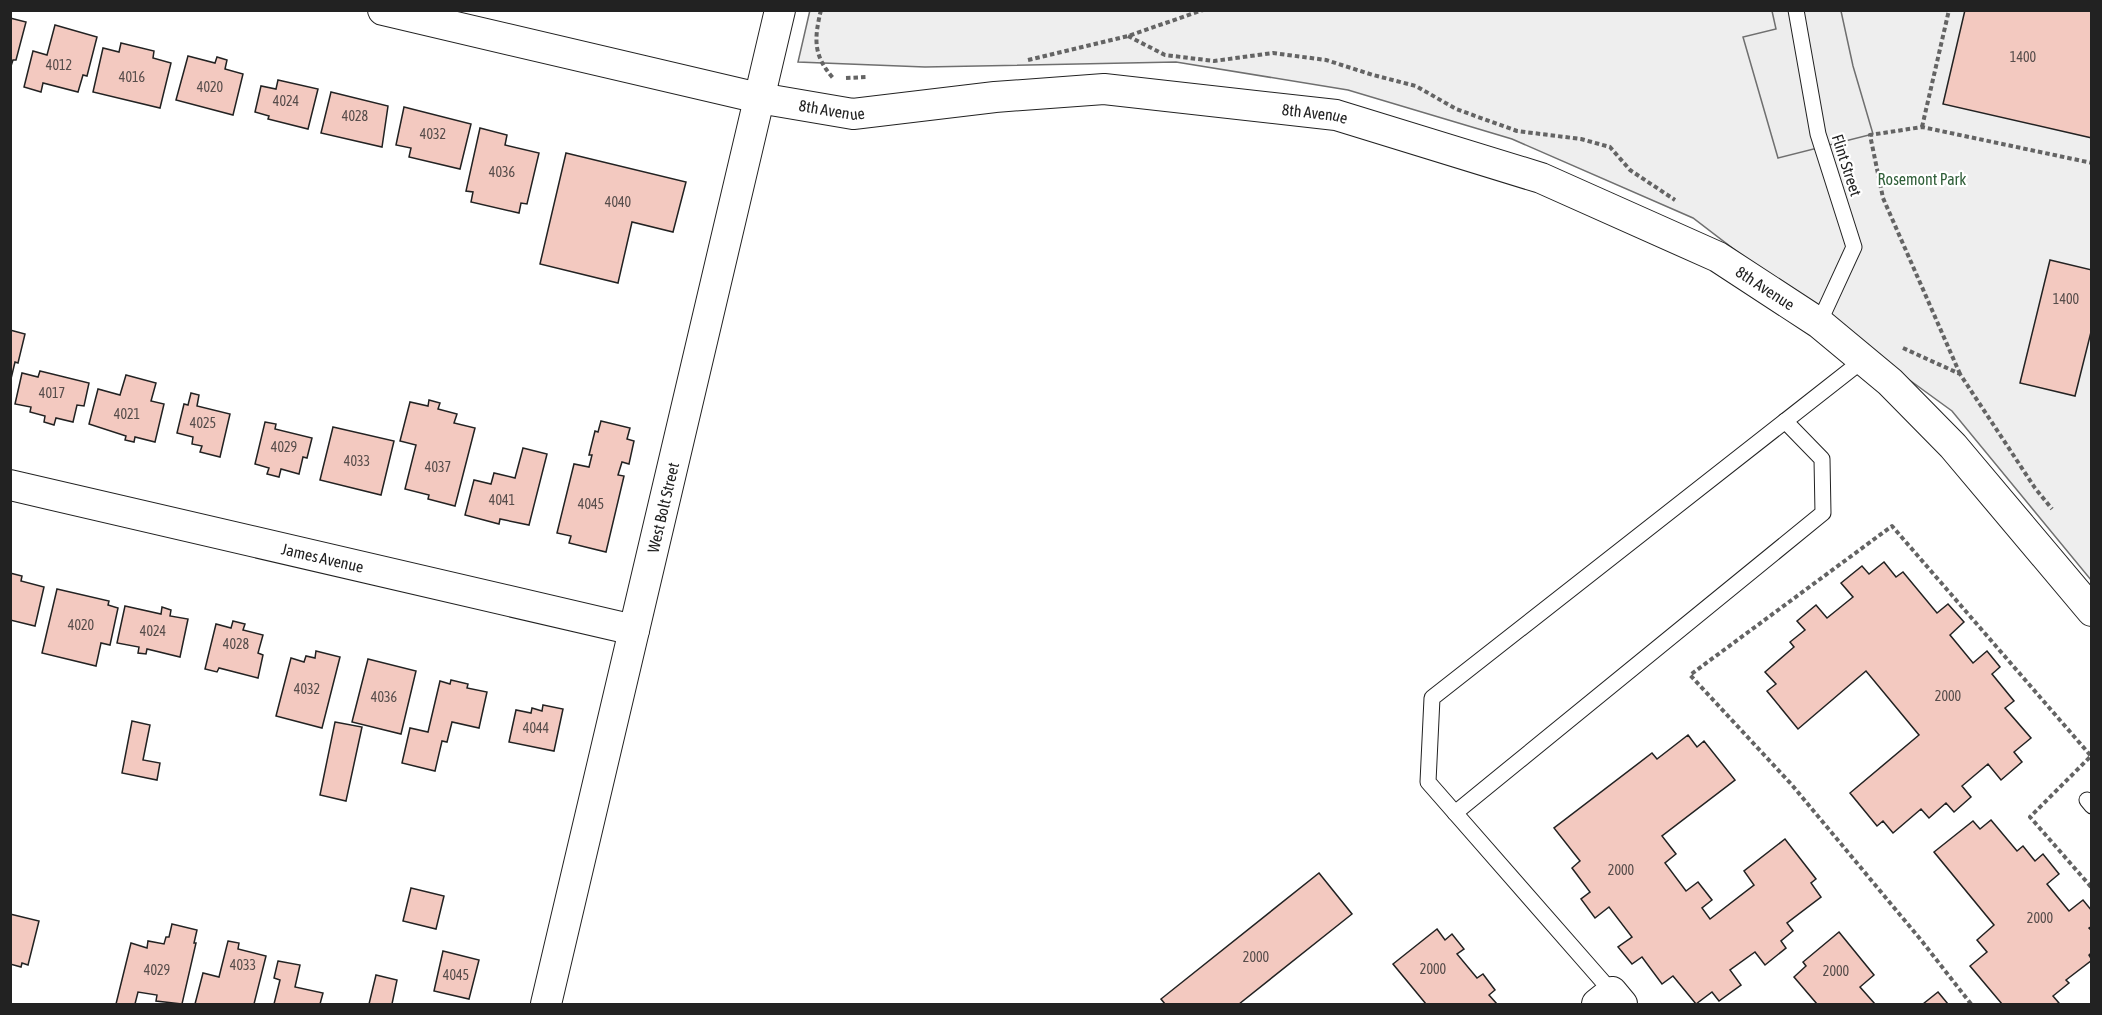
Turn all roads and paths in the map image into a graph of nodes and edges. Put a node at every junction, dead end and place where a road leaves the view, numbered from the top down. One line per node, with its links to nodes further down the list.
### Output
1 (383, 10): 11 (street, 8th Avenue)
2 (780, 10): 11 (street, West Bolt Street)
3 (821, 10): 12 (path)
4 (1203, 10): 7 (path)
5 (1796, 10): 16 (lane, Flint Street)
6 (1949, 10): 13 (path)
7 (1128, 36): 8 (path); 15 (path)
8 (1025, 61)
9 (877, 77): 10 (path)
10 (844, 78)
11 (759, 98): 12 (street, 8th Avenue); 22 (street, West Bolt Street)
12 (828, 110): 16 (street, 8th Avenue)
13 (1922, 127): 14 (path); 18 (path)
14 (2091, 163)
15 (1630, 170)
16 (1819, 324): 17 (street, 8th Avenue)
17 (1863, 360): 19 (lane); 21 (street, 8th Avenue)
18 (1960, 374)
19 (1785, 422): 23 (lane); 23 (lane)
20 (10, 485): 22 (street, James Avenue)
21 (2091, 611)
22 (634, 630): 26 (street, West Bolt Street)
23 (1455, 813): 25 (lane)
24 (2091, 888): 27 (path)
25 (1610, 1001)
26 (546, 1005)
27 (1971, 1005)

